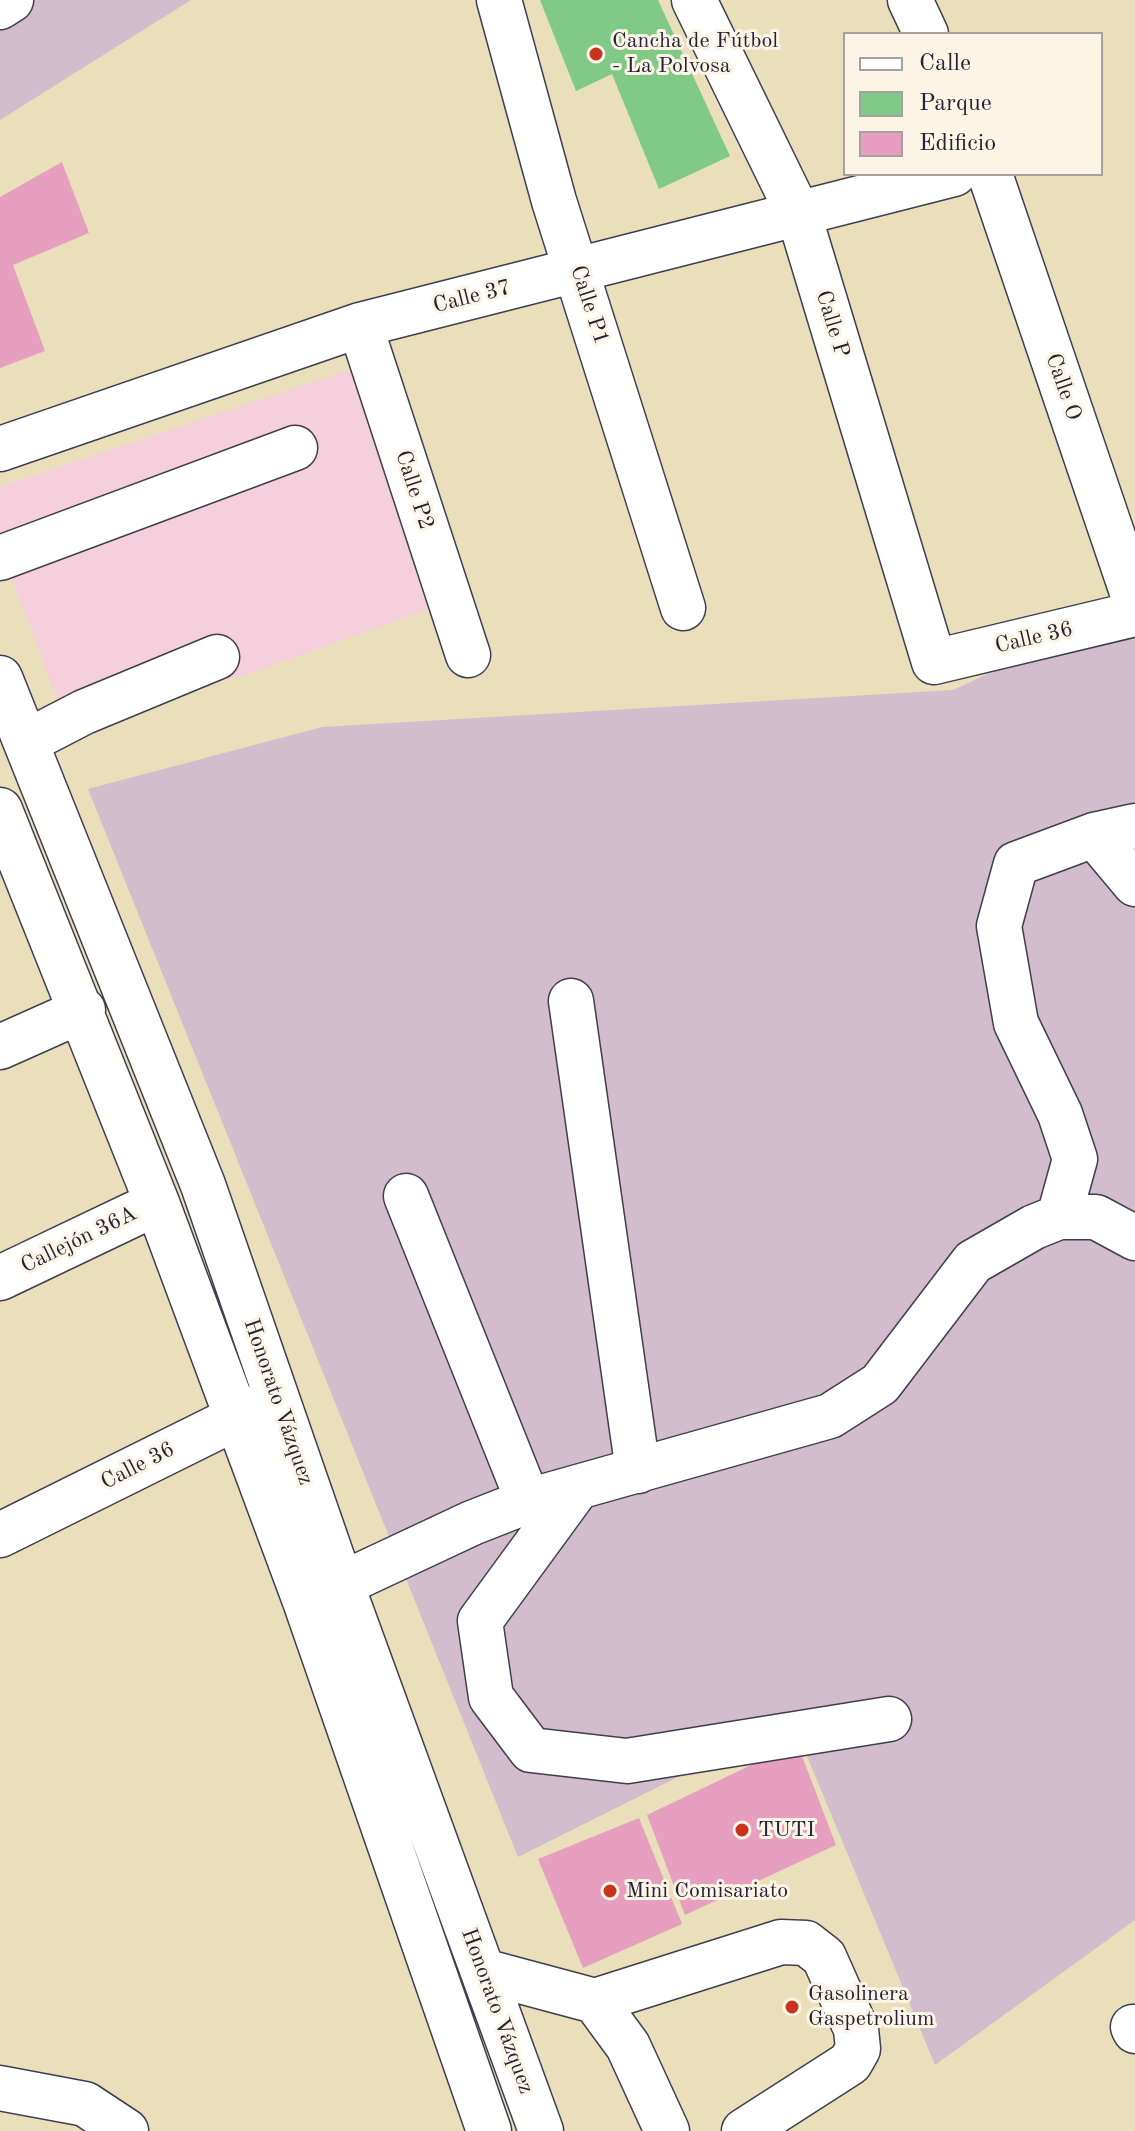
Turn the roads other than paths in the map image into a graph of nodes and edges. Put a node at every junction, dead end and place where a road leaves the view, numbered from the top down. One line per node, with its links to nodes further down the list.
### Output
1 (11, 0): 5 (street)
2 (499, 0): 10 (street, Calle P1)
3 (694, 0): 9 (street, Calle P)
4 (910, 0): 6 (street)
5 (0, 7)
6 (925, 32)
7 (946, 176): 9 (street, Calle 37)
8 (991, 176): 15 (street, Calle O)
9 (799, 215): 10 (street, Calle 37); 20 (street, Calle P)
10 (579, 270): 11 (street, Calle 37); 16 (street, Calle P1)
11 (360, 325): 13 (street, Calle 37); 18 (street, Calle P2)
12 (295, 448): 14 (street)
13 (0, 449)
14 (0, 558)
15 (1135, 601)
16 (683, 608)
17 (1135, 614): 20 (street, Calle 36)
18 (468, 655)
19 (217, 657): 22 (street)
20 (934, 662)
21 (0, 678): 22 (street, Honorato Vázquez)
22 (26, 742): 26 (street, Honorato Vázquez)
23 (0, 810): 27 (street, Honorato Vázquez)
24 (1114, 831): 25 (street); 32 (street)
25 (1135, 884)
26 (117, 965): 27 (street); 35 (street, Honorato Vázquez)
27 (77, 995): 29 (street); 31 (street, Honorato Vázquez)
28 (571, 1001): 37 (street)
29 (0, 1047)
30 (406, 1196): 39 (street)
31 (157, 1203): 34 (street, Callejón 36A); 36 (street, Honorato Vázquez)
32 (1059, 1217): 33 (street); 37 (street)
33 (1135, 1238)
34 (0, 1278)
35 (277, 1398): 36 (street, Calle 36); 41 (street, Honorato Vázquez)
36 (235, 1417): 40 (street, Calle 36); 41 (street, Honorato Vázquez)
37 (638, 1471): 38 (street)
38 (578, 1487): 39 (street); 42 (street)
39 (528, 1501): 41 (street)
40 (0, 1535)
41 (323, 1594): 43 (street, Honorato Vázquez); 47 (street, Honorato Vázquez)
42 (889, 1719)
43 (483, 1971): 44 (street); 48 (street, Honorato Vázquez)
44 (595, 2001): 49 (street); 50 (street)
45 (0, 2088): 46 (street)
46 (126, 2131)
47 (489, 2131)
48 (541, 2131)
49 (667, 2131)
50 (744, 2131)

